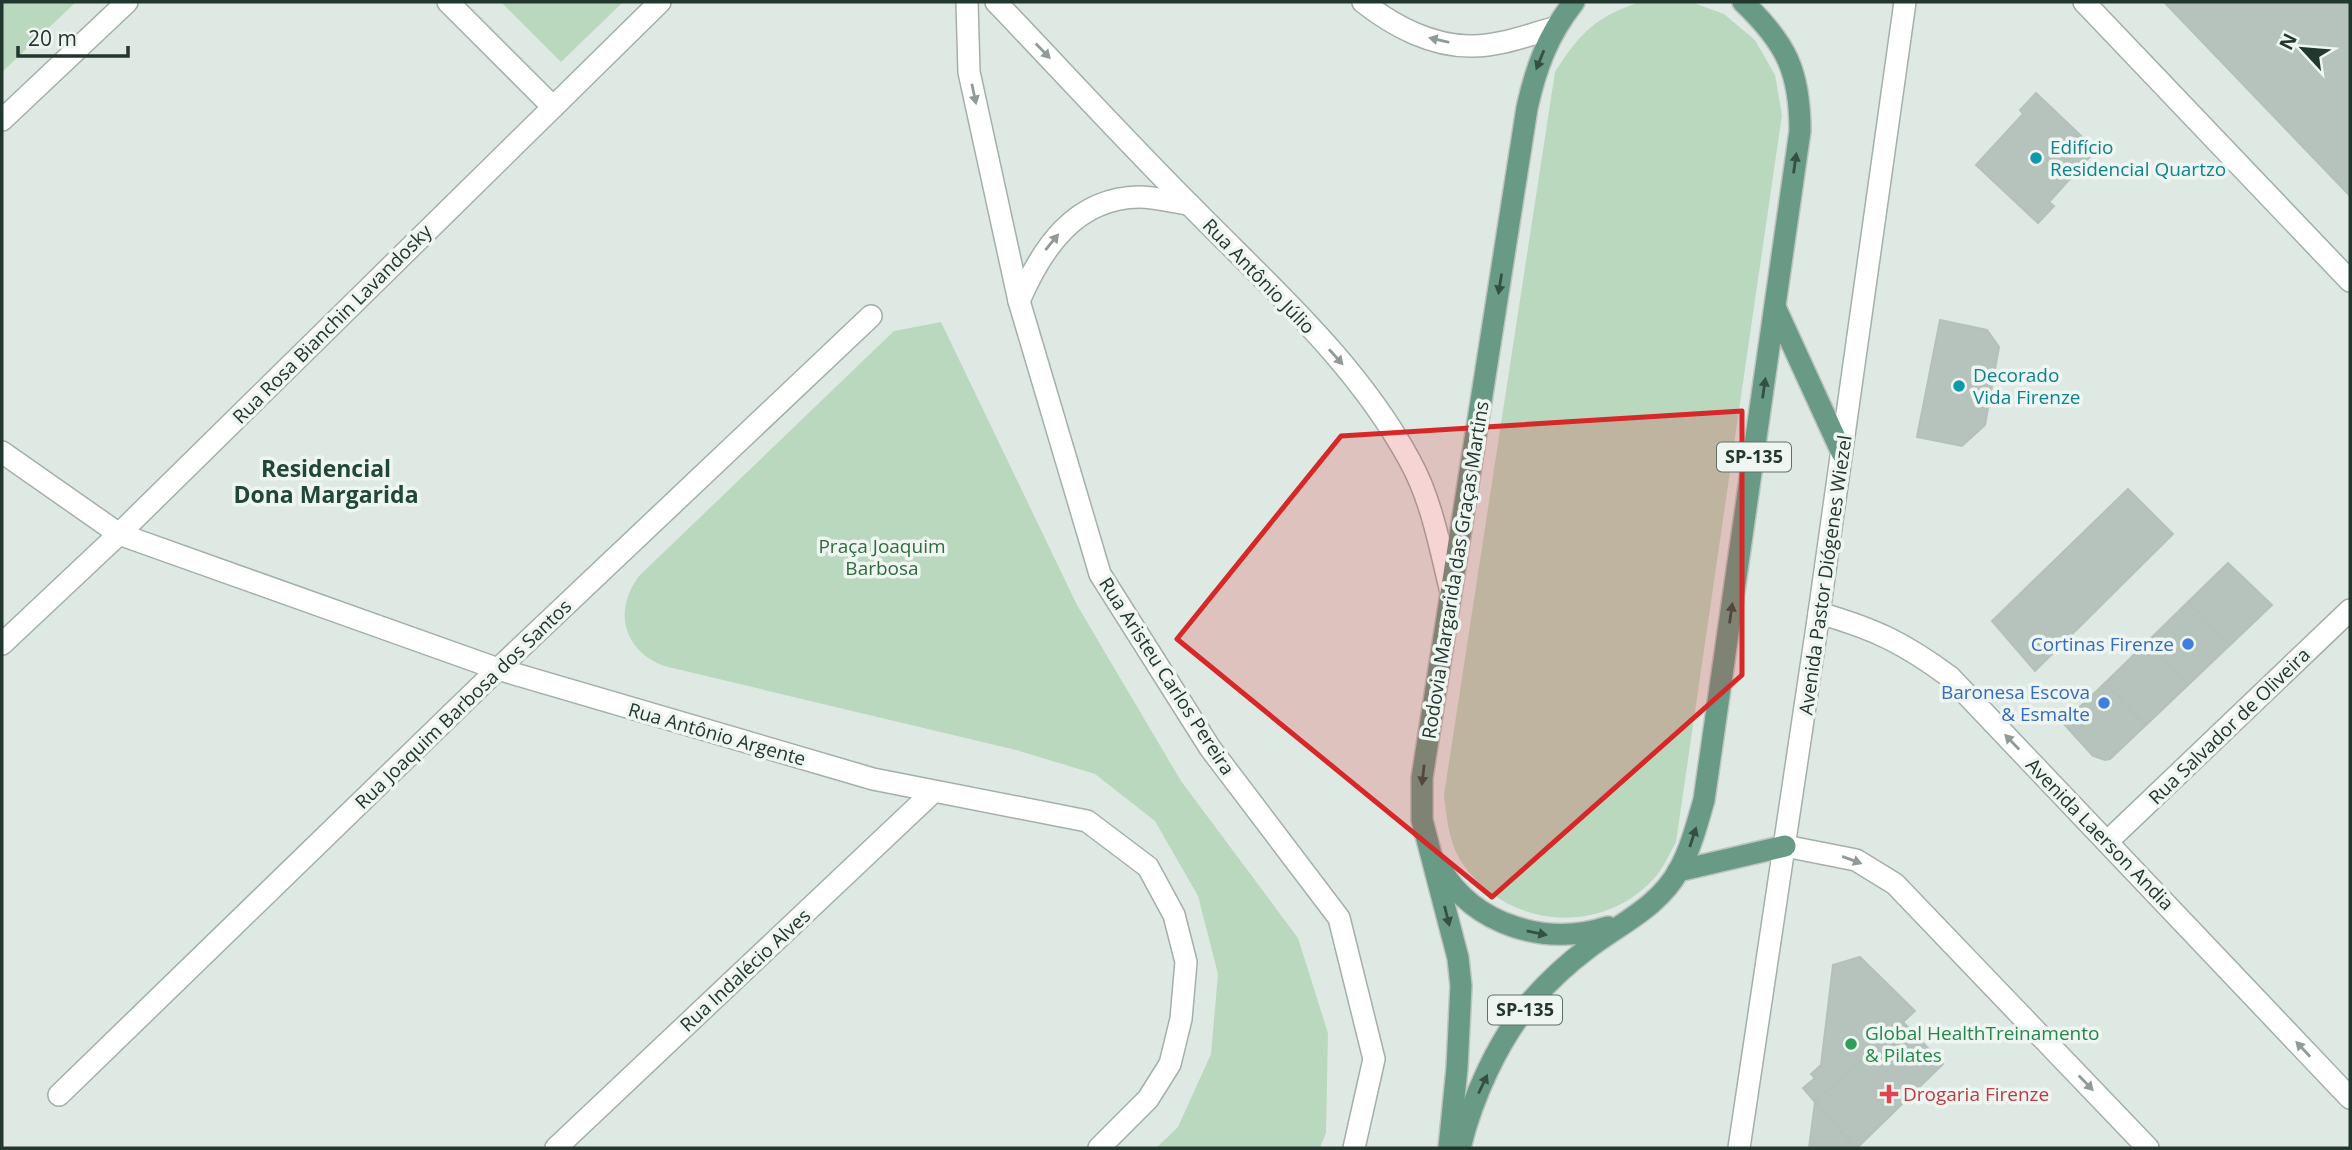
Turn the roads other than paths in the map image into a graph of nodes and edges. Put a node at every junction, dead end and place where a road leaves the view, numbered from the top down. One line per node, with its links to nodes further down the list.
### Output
1 (127, 2): 13 (street)
2 (448, 2): 12 (street)
3 (660, 2): 12 (street, Rua Rosa Bianchin Lavandosky)
4 (967, 2): 16 (street, Rua Aristeu Carlos Pereira, one-way to 16)
5 (996, 2): 14 (street, Rua Antônio Júlio, one-way to 14)
6 (1363, 2): 11 (street, one-way to 6)
7 (1574, 2): 11 (main road, Rodovia Margarida das Graças Martins / SP-135)
8 (1743, 2): 17 (main road, SP-135, one-way to 8)
9 (1905, 2): 20 (street, Avenida Pastor Diógenes Wiezel)
10 (2084, 2): 15 (street)
11 (1553, 28): 22 (main road, Rodovia Margarida das Graças Martins / SP-135, one-way to 22)
12 (553, 107): 21 (street, Rua Rosa Bianchin Lavandosky)
13 (2, 120)
14 (1188, 204): 16 (street, one-way to 14); 22 (street, Rua Antônio Júlio, one-way to 22)
15 (2350, 281)
16 (1019, 300): 37 (street, Rua Aristeu Carlos Pereira)
17 (1776, 308): 20 (main road); 31 (main road, SP-135, one-way to 17)
18 (871, 316): 26 (street, Rua Joaquim Barbosa dos Santos)
19 (2, 453): 21 (street, Rua Antônio Argente)
20 (1842, 453): 24 (street, Avenida Pastor Diógenes Wiezel)
21 (119, 534): 25 (street, Rua Rosa Bianchin Lavandosky); 26 (street, Rua Antônio Argente)
22 (1452, 593): 30 (main road, Rodovia Margarida das Graças Martins / SP-135, one-way to 30)
23 (2350, 610): 28 (street, Rua Salvador de Oliveira)
24 (1819, 613): 28 (street, Avenida Laerson Andia, one-way to 24); 29 (street, Avenida Pastor Diógenes Wiezel)
25 (2, 644)
26 (498, 669): 27 (street, Rua Antônio Argente); 33 (street, Rua Joaquim Barbosa dos Santos)
27 (933, 792): 35 (street, Rua Indalécio Alves); 36 (street, Rua Antônio Argente)
28 (2107, 842): 34 (street, Avenida Laerson Andia, one-way to 28)
29 (1785, 846): 31 (main road); 40 (street, Avenida Pastor Diógenes Wiezel); 41 (street, one-way to 41)
30 (1430, 850): 32 (main road, one-way to 32); 38 (main road, Rodovia Margarida das Graças Martins / SP-135, one-way to 38)
31 (1678, 871): 32 (main road, SP-135)
32 (1642, 912): 39 (main road, SP-135, one-way to 32)
33 (59, 1095)
34 (2350, 1098)
35 (556, 1148)
36 (1099, 1148)
37 (1354, 1148)
38 (1449, 1148)
39 (1460, 1148)
40 (1739, 1148)
41 (2148, 1148)

